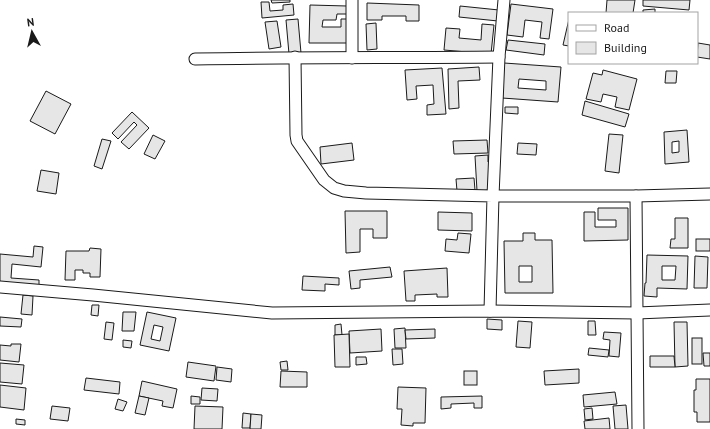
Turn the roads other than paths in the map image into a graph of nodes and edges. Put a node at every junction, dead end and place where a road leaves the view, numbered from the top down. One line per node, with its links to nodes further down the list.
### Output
1 (352, 0): 5 (street)
2 (504, 0): 4 (street)
3 (295, 57): 5 (street); 6 (street); 8 (street)
4 (499, 57): 5 (street); 8 (street)
5 (352, 58)
6 (195, 59)
7 (710, 194): 9 (street)
8 (493, 196): 9 (street); 12 (street)
9 (636, 196): 13 (street)
10 (0, 287): 12 (street)
11 (710, 310): 13 (street)
12 (490, 311): 13 (street)
13 (637, 313): 14 (street)
14 (638, 429)

